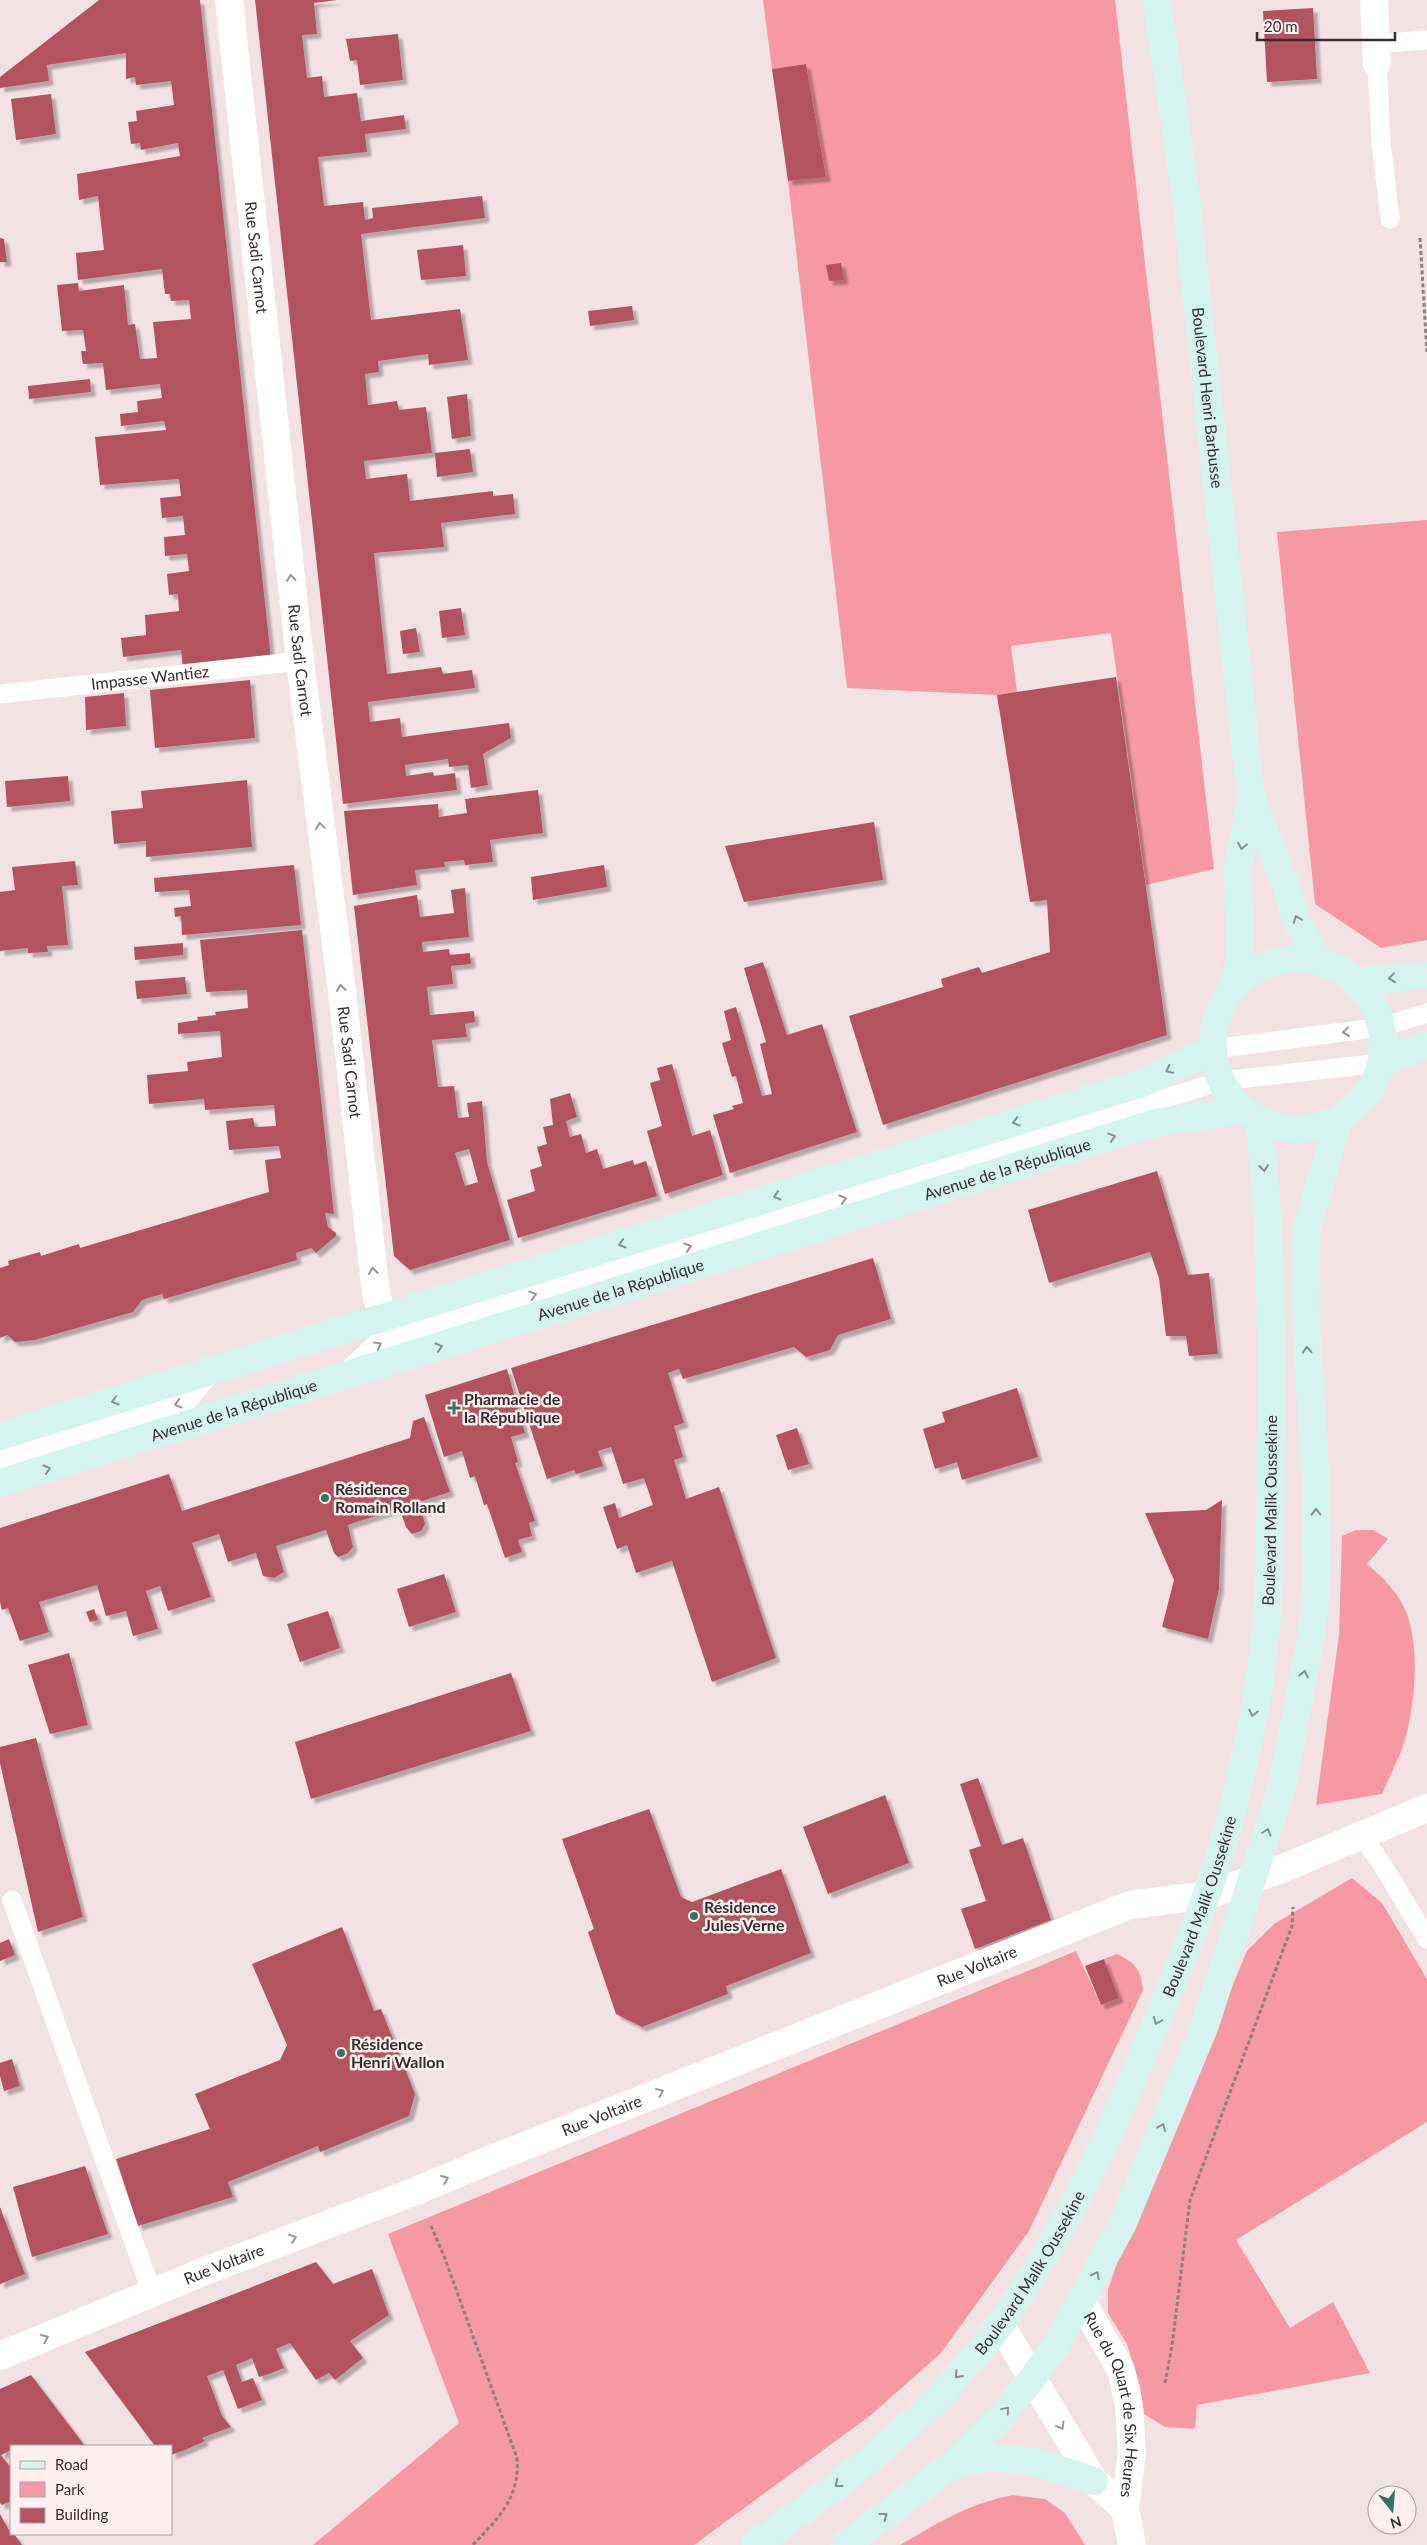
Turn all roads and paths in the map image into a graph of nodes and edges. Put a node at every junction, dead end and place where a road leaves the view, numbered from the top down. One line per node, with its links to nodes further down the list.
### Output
1 (230, 0): 8 (street, Rue Sadi Carnot, one-way to 1)
2 (1157, 0): 10 (main road, Boulevard Henri Barbusse)
3 (1374, 0): 5 (street)
4 (1427, 40): 5 (lane)
5 (1377, 53): 6 (lane)
6 (1390, 219): 7 (path)
7 (1427, 352)
8 (300, 661): 9 (lane, Impasse Wantiez); 23 (street, Rue Sadi Carnot, one-way to 8)
9 (0, 694)
10 (1251, 798): 11 (main road, Boulevard Henri Barbusse, one-way to 10); 14 (main road, Boulevard Henri Barbusse, one-way to 14)
11 (1319, 962): 13 (main road); 14 (main road)
12 (1427, 975): 13 (main road, one-way to 13)
13 (1356, 982): 16 (main road)
14 (1237, 985): 18 (main road)
15 (1427, 1013): 16 (lane)
16 (1382, 1028): 18 (lane, one-way to 18); 19 (main road)
17 (1427, 1045): 19 (main road)
18 (1213, 1048): 20 (main road); 23 (main road, one-way to 23)
19 (1381, 1063): 20 (lane); 22 (main road)
20 (1221, 1081): 21 (main road); 25 (lane, one-way to 20)
21 (1252, 1115): 22 (main road); 25 (main road, Avenue de la République, one-way to 21); 33 (main road, Boulevard Malik Oussekine, one-way to 33)
22 (1339, 1118): 32 (main road, one-way to 22)
23 (383, 1318): 24 (main road)
24 (212, 1372): 26 (main road, one-way to 26); 27 (lane, one-way to 27)
25 (342, 1377): 28 (main road, Avenue de la République, one-way to 25)
26 (0, 1436)
27 (0, 1459)
28 (0, 1484)
29 (1427, 1808): 30 (street, Rue Voltaire)
30 (1362, 1836): 31 (street, Rue Voltaire); 35 (lane)
31 (1295, 1863): 32 (street, Rue Voltaire); 42 (path)
32 (1252, 1878): 33 (street, Rue Voltaire); 38 (main road, one-way to 32)
33 (1208, 1895): 36 (street, Rue Voltaire, one-way to 33); 39 (main road, Boulevard Malik Oussekine, one-way to 39)
34 (12, 1900): 37 (lane)
35 (1427, 1939)
36 (416, 2191): 37 (street, Rue Voltaire, one-way to 36); 46 (path)
37 (152, 2293): 40 (street, Rue Voltaire, one-way to 37)
38 (1082, 2302): 41 (main road); 45 (street, Rue du Quart de Six Heures)
39 (1000, 2324): 41 (street, Rue du Quart de Six Heures); 47 (main road, Boulevard Malik Oussekine, one-way to 47)
40 (0, 2356)
41 (1032, 2379): 43 (main road, one-way to 41); 44 (street, Rue du Quart de Six Heures, one-way to 44)
42 (1164, 2390)
43 (952, 2464): 44 (main road); 48 (main road, one-way to 43)
44 (1094, 2481): 45 (street, Rue du Quart de Six Heures)
45 (1125, 2509): 49 (street, Rue du Quart de Six Heures)
46 (474, 2545)
47 (755, 2545)
48 (844, 2545)
49 (1132, 2545)

